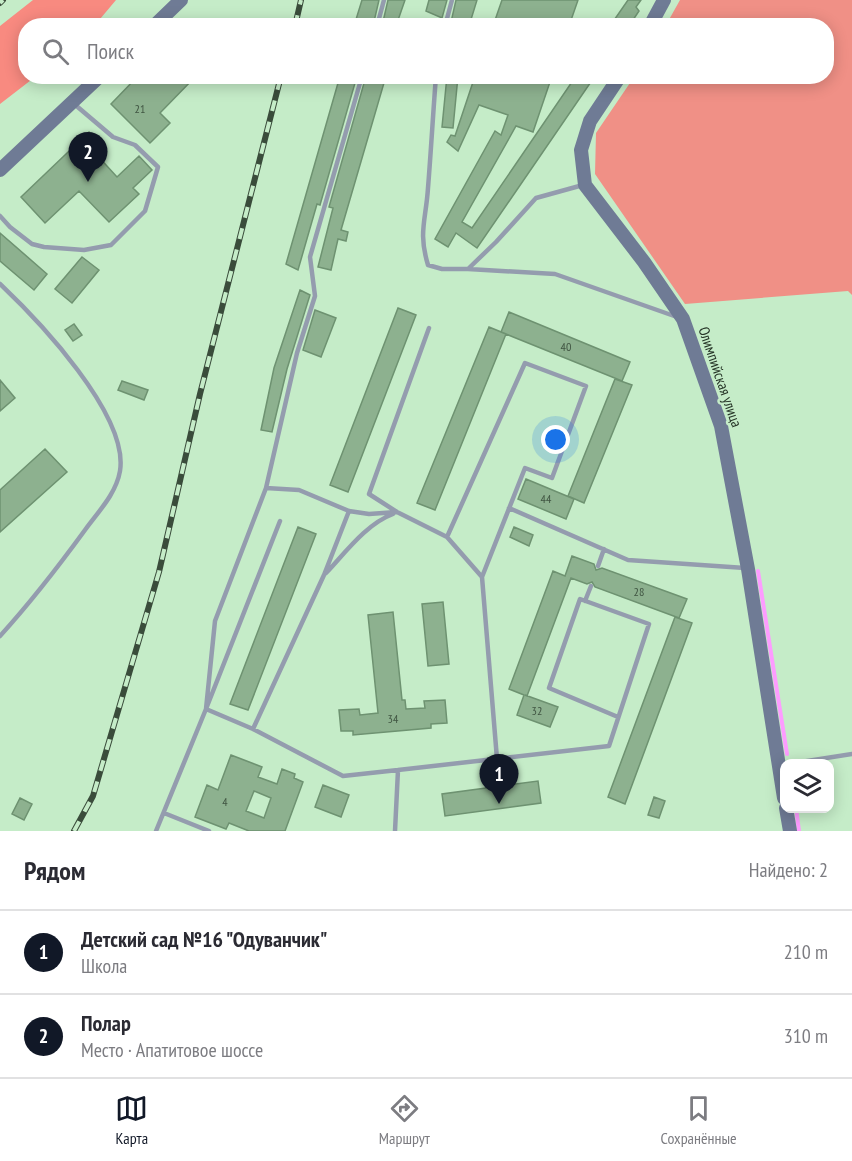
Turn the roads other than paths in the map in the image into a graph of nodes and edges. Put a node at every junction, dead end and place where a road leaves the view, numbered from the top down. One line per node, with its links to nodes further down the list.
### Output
1 (181, 0): 5 (street)
2 (384, 0): 6 (lane)
3 (452, 0): 7 (lane)
4 (664, 0): 8 (street)
5 (162, 18)
6 (379, 18)
7 (447, 18)
8 (654, 18)
9 (92, 84): 13 (street)
10 (360, 84): 21 (lane)
11 (435, 84): 17 (lane)
12 (615, 84): 15 (street)
13 (73, 103): 14 (street); 16 (lane)
14 (0, 170)
15 (585, 185): 17 (lane); 19 (street, Олимпийская улица)
16 (0, 216)
17 (468, 269): 19 (lane)
18 (0, 284): 34 (lane)
19 (683, 319): 29 (street, Олимпийская улица)
20 (429, 328): 24 (lane)
21 (266, 488): 23 (lane); 35 (lane)
22 (509, 508): 26 (lane); 27 (lane); 31 (lane)
23 (349, 511): 24 (lane); 30 (lane)
24 (397, 512): 26 (lane); 30 (lane)
25 (280, 521): 35 (lane)
26 (447, 537): 31 (lane)
27 (604, 549): 28 (lane); 29 (lane)
28 (598, 566)
29 (748, 568): 40 (street, Олимпийская улица)
30 (324, 575): 37 (lane)
31 (482, 577): 39 (lane)
32 (591, 585): 33 (lane)
33 (585, 601): 36 (lane); 36 (lane)
34 (0, 636)
35 (206, 709): 37 (lane); 43 (lane)
36 (618, 717): 39 (lane)
37 (253, 729): 42 (lane)
38 (852, 754): 41 (lane)
39 (497, 759): 42 (lane)
40 (783, 759)
41 (818, 759)
42 (398, 770): 47 (lane)
43 (164, 813): 45 (lane); 46 (lane)
44 (787, 813): 48 (street)
45 (156, 831)
46 (209, 831)
47 (395, 831)
48 (790, 831)

